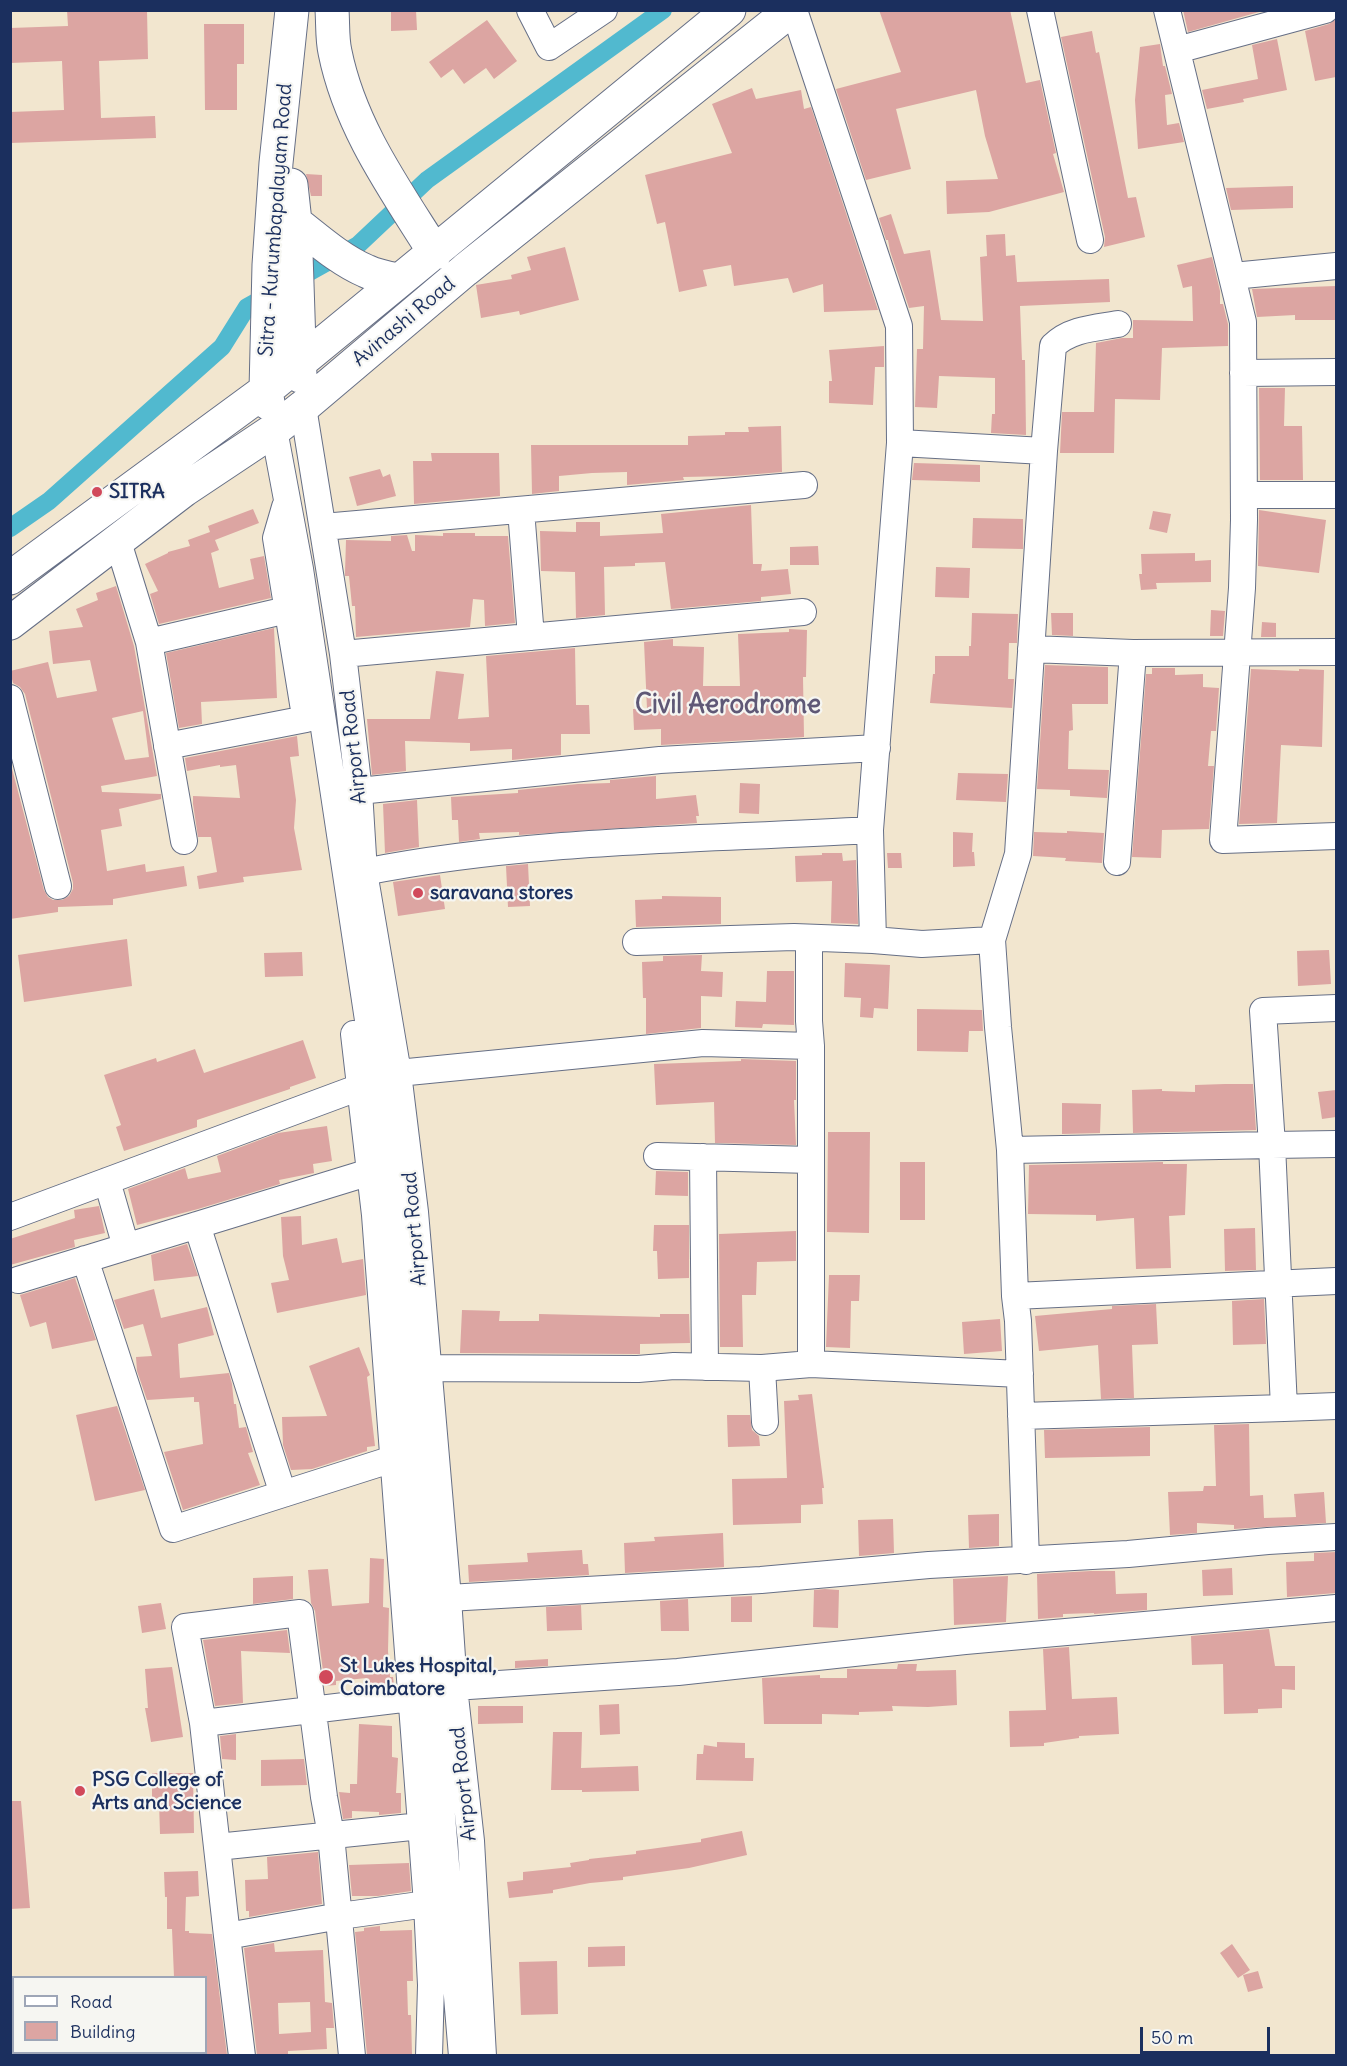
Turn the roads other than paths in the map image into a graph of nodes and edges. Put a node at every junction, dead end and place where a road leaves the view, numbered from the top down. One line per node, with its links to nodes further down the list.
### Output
1 (292, 10): 22 (main road, Sitra - Kurumbapalayam Road)
2 (302, 10): 12 (main road, Sitra - Kurumbapalayam Road)
3 (332, 10): 14 (main road)
4 (530, 10): 5 (street)
5 (604, 10)
6 (729, 10): 14 (main road, Avinashi Road)
7 (792, 10): 23 (main road, Avinashi Road); 25 (street)
8 (1040, 10): 13 (street)
9 (1167, 10): 11 (street)
10 (1325, 10): 11 (street)
11 (1177, 50): 16 (street)
12 (295, 230): 17 (main road); 19 (main road, Sitra - Kurumbapalayam Road)
13 (1090, 240)
14 (429, 244): 17 (main road, Avinashi Road)
15 (1336, 266): 16 (street)
16 (1233, 276): 21 (street)
17 (398, 280): 19 (main road, Avinashi Road)
18 (1118, 324): 26 (street)
19 (299, 361): 22 (main road, Avinashi Road); 23 (main road, Sitra - Kurumbapalayam Road)
20 (1336, 372): 21 (street)
21 (1243, 373): 28 (street)
22 (266, 390): 24 (main road, Sitra - Kurumbapalayam Road); 34 (main road, Avinashi Road)
23 (303, 407): 24 (main road, Avinashi Road); 32 (street, Airport Road)
24 (274, 430): 30 (street, Airport Road); 33 (main road, Avinashi Road)
25 (900, 443): 26 (street); 48 (street)
26 (1044, 451): 40 (street)
27 (804, 485): 31 (street)
28 (1244, 495): 29 (street); 42 (street)
29 (1336, 495)
30 (287, 501): 35 (street); 108 (street, Airport Road)
31 (521, 510): 32 (street); 38 (street)
32 (323, 527): 44 (street, Airport Road)
33 (118, 542): 37 (main road, Avinashi Road); 39 (street)
34 (10, 578)
35 (287, 610): 39 (street); 46 (street)
36 (804, 612): 38 (street)
37 (10, 623)
38 (531, 637): 44 (street)
39 (149, 642): 47 (street)
40 (1031, 649): 41 (street); 58 (street)
41 (1133, 652): 42 (street); 53 (street)
42 (1238, 652): 43 (street); 51 (street)
43 (1336, 652)
44 (343, 654): 49 (street, Airport Road)
45 (10, 698): 55 (street)
46 (306, 719): 47 (street); 63 (street)
47 (167, 746): 52 (street)
48 (877, 748): 49 (street); 50 (street)
49 (359, 791): 54 (street, Airport Road)
50 (870, 830): 54 (street); 57 (street)
51 (1336, 836)
52 (184, 841)
53 (1117, 862)
54 (364, 872): 62 (street, Airport Road)
55 (58, 886)
56 (809, 938): 57 (street); 59 (street); 61 (street)
57 (873, 940): 58 (street)
58 (992, 940): 66 (street)
59 (636, 942)
60 (1336, 1008): 65 (street)
61 (812, 1046): 62 (street); 69 (street)
62 (398, 1073): 82 (street, Airport Road)
63 (360, 1087): 70 (street); 71 (street)
64 (1336, 1144): 65 (street)
65 (1272, 1146): 66 (street); 78 (street)
66 (1010, 1149): 79 (street)
67 (657, 1156): 68 (street)
68 (704, 1157): 69 (street); 81 (street)
69 (812, 1160): 80 (street)
70 (370, 1172): 73 (street); 89 (street)
71 (107, 1181): 72 (street); 74 (street)
72 (10, 1217)
73 (197, 1225): 74 (street); 90 (street)
74 (126, 1247): 75 (street)
75 (85, 1259): 76 (street); 90 (street)
76 (18, 1280)
77 (1336, 1281): 78 (street)
78 (1280, 1283): 79 (street); 86 (street)
79 (1016, 1296): 84 (street)
80 (812, 1364): 83 (street); 84 (street)
81 (705, 1367): 82 (street); 83 (street)
82 (427, 1368): 93 (street, Airport Road)
83 (762, 1368): 88 (street)
84 (1020, 1374): 87 (street)
85 (1336, 1406): 86 (street)
86 (1284, 1408): 87 (street)
87 (1022, 1416): 92 (street)
88 (765, 1422)
89 (393, 1459): 90 (street); 96 (street)
90 (283, 1494)
91 (1336, 1537): 92 (street)
92 (1026, 1561): 93 (street)
93 (448, 1598): 95 (street, Airport Road)
94 (1336, 1608): 95 (street)
95 (454, 1687): 109 (street, Airport Road)
96 (411, 1698): 97 (street); 99 (street)
97 (313, 1711): 98 (street); 98 (street); 100 (street)
98 (203, 1723): 101 (street)
99 (421, 1826): 100 (street); 102 (street)
100 (330, 1835): 101 (street); 103 (street)
101 (217, 1847): 104 (street)
102 (427, 1904): 103 (street); 107 (street)
103 (340, 1916): 104 (street); 106 (street)
104 (227, 1936): 105 (street)
105 (242, 2055)
106 (352, 2055)
107 (429, 2055)
108 (462, 2055)
109 (483, 2055)

